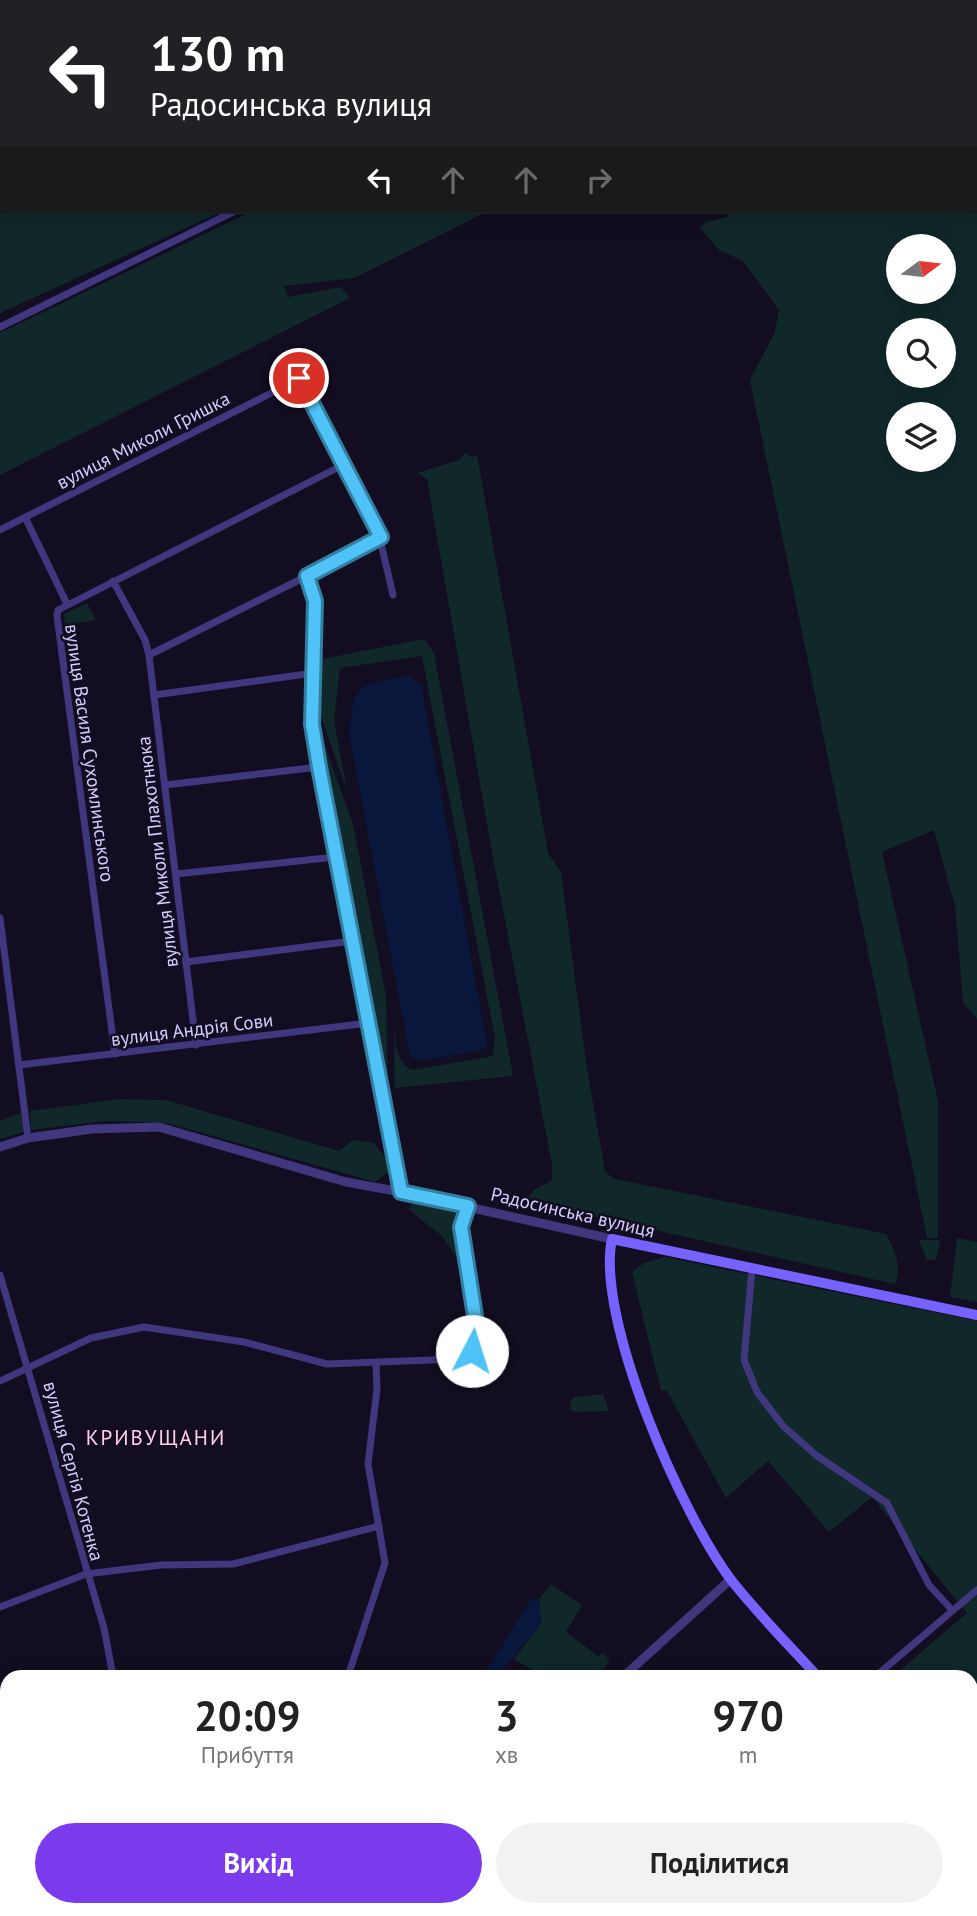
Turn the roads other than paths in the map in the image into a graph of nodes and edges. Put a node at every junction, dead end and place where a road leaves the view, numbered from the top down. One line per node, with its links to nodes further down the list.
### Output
1 (229, 214): 2 (street)
2 (0, 327)
3 (345, 464): 4 (street, вулиця Миколи Гришка); 6 (street); 8 (street, вулиця Василя Сухомлинського)
4 (25, 517): 5 (street, вулиця Миколи Гришка); 10 (street)
5 (0, 530)
6 (381, 537): 7 (street); 9 (street)
7 (307, 576): 11 (street); 12 (street)
8 (113, 581): 10 (street, вулиця Василя Сухомлинського); 11 (street, вулиця Миколи Плахотнюка)
9 (393, 595)
10 (67, 604): 23 (street, вулиця Василя Сухомлинського)
11 (149, 655): 13 (street, вулиця Миколи Плахотнюка)
12 (314, 673): 13 (street); 14 (street)
13 (154, 695): 15 (street, вулиця Миколи Плахотнюка)
14 (319, 767): 15 (street); 16 (street)
15 (165, 785): 17 (street, вулиця Миколи Плахотнюка)
16 (335, 856): 17 (street); 19 (street)
17 (176, 874): 20 (street, вулиця Миколи Плахотнюка)
18 (0, 918): 24 (street)
19 (352, 941): 20 (street); 21 (street)
20 (186, 962): 22 (street, вулиця Миколи Плахотнюка)
21 (369, 1023): 22 (street, вулиця Андрія Сови); 27 (street)
22 (197, 1045): 23 (street, вулиця Андрія Сови)
23 (115, 1054): 24 (street, вулиця Андрія Сови)
24 (19, 1065): 25 (street)
25 (28, 1138): 26 (street, Радосинська вулиця); 27 (street, Радосинська вулиця)
26 (0, 1147)
27 (401, 1192): 28 (street, Радосинська вулиця)
28 (468, 1206): 29 (street, Радосинська вулиця); 33 (street)
29 (612, 1239): 30 (main road, Радосинська вулиця); 38 (main road)
30 (752, 1269): 32 (main road, Радосинська вулиця); 41 (street)
31 (0, 1275): 34 (street, вулиця Сергія Котенка)
32 (977, 1315)
33 (376, 1364): 34 (street); 36 (street)
34 (28, 1365): 35 (street); 37 (street, вулиця Сергія Котенка)
35 (0, 1381)
36 (379, 1526): 37 (street); 43 (street)
37 (86, 1574): 40 (street); 42 (street, вулиця Сергія Котенка)
38 (732, 1580): 44 (street); 45 (main road)
39 (977, 1590): 41 (street)
40 (0, 1607)
41 (952, 1610): 46 (street)
42 (112, 1670)
43 (350, 1670)
44 (631, 1670)
45 (812, 1670)
46 (883, 1670)

